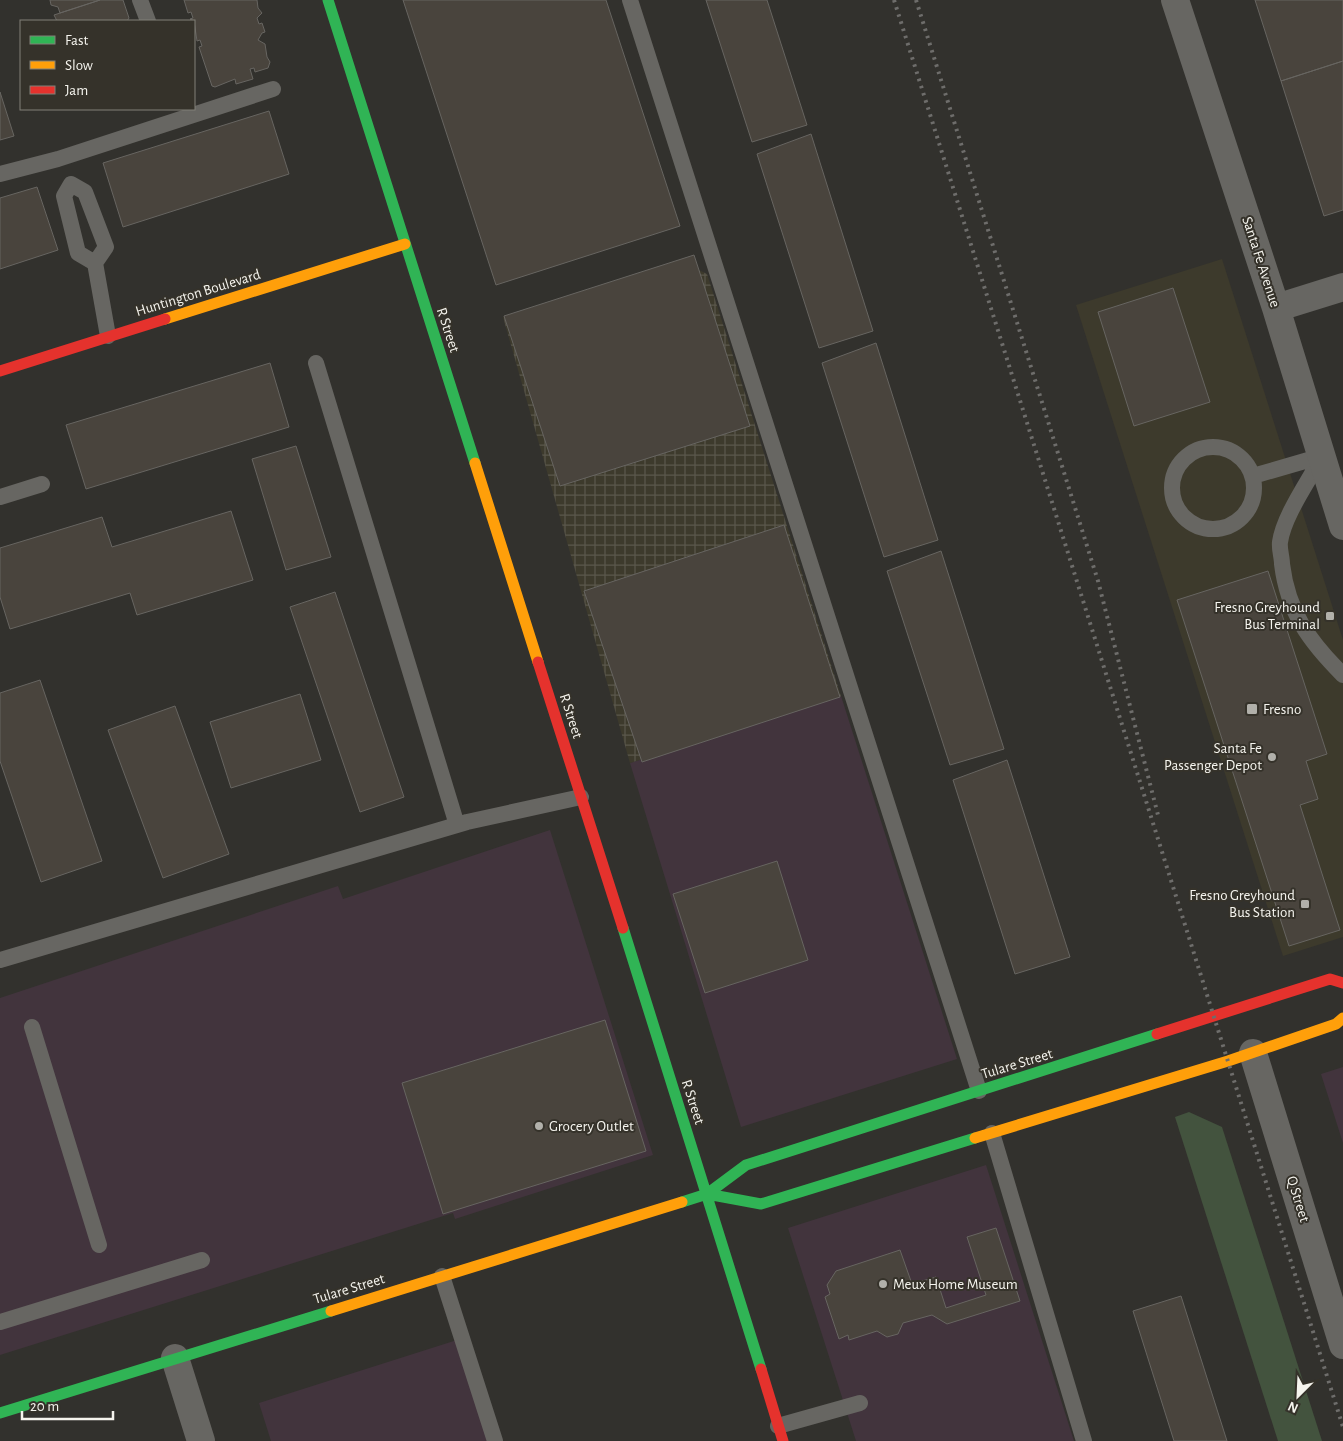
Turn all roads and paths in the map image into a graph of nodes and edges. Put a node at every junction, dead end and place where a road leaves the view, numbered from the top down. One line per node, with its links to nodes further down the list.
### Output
1 (140, 0): 5 (lane)
2 (328, 0): 12 (main road, R Street)
3 (630, 0): 32 (lane)
4 (1175, 0): 15 (street, Santa Fe Avenue)
5 (148, 20)
6 (273, 89): 7 (lane)
7 (195, 109)
8 (180, 113): 9 (lane)
9 (63, 157): 10 (lane); 11 (lane)
10 (0, 174)
11 (71, 184): 13 (lane); 13 (lane)
12 (405, 244): 16 (main road, Huntington Boulevard); 25 (main road, R Street)
13 (95, 263): 16 (lane)
14 (1343, 288): 15 (street)
15 (1276, 308): 19 (street, Santa Fe Avenue)
16 (108, 336): 18 (main road, Huntington Boulevard)
17 (316, 362): 26 (lane)
18 (0, 371)
19 (1322, 456): 20 (lane); 23 (street, Santa Fe Avenue); 24 (lane)
20 (1253, 476): 20 (lane)
21 (42, 484): 22 (lane)
22 (0, 497)
23 (1343, 526)
24 (1343, 675)
25 (581, 797): 26 (lane); 34 (main road, R Street)
26 (457, 825): 27 (lane)
27 (0, 960)
28 (1343, 982): 32 (main road, Tulare Street)
29 (1343, 1018): 31 (main road, Tulare Street)
30 (32, 1027): 35 (lane)
31 (1253, 1053): 33 (main road, Tulare Street); 39 (street, Q Street)
32 (979, 1092): 34 (main road, Tulare Street)
33 (992, 1133): 34 (main road, Tulare Street); 46 (lane)
34 (707, 1194): 37 (main road, Tulare Street); 43 (main road, R Street)
35 (99, 1245)
36 (202, 1260): 38 (lane)
37 (442, 1276): 40 (main road, Tulare Street); 45 (lane)
38 (0, 1322)
39 (1343, 1345)
40 (174, 1358): 42 (main road, Tulare Street); 44 (street)
41 (860, 1403): 43 (lane)
42 (0, 1413)
43 (781, 1434)
44 (201, 1441)
45 (495, 1441)
46 (1084, 1441)

